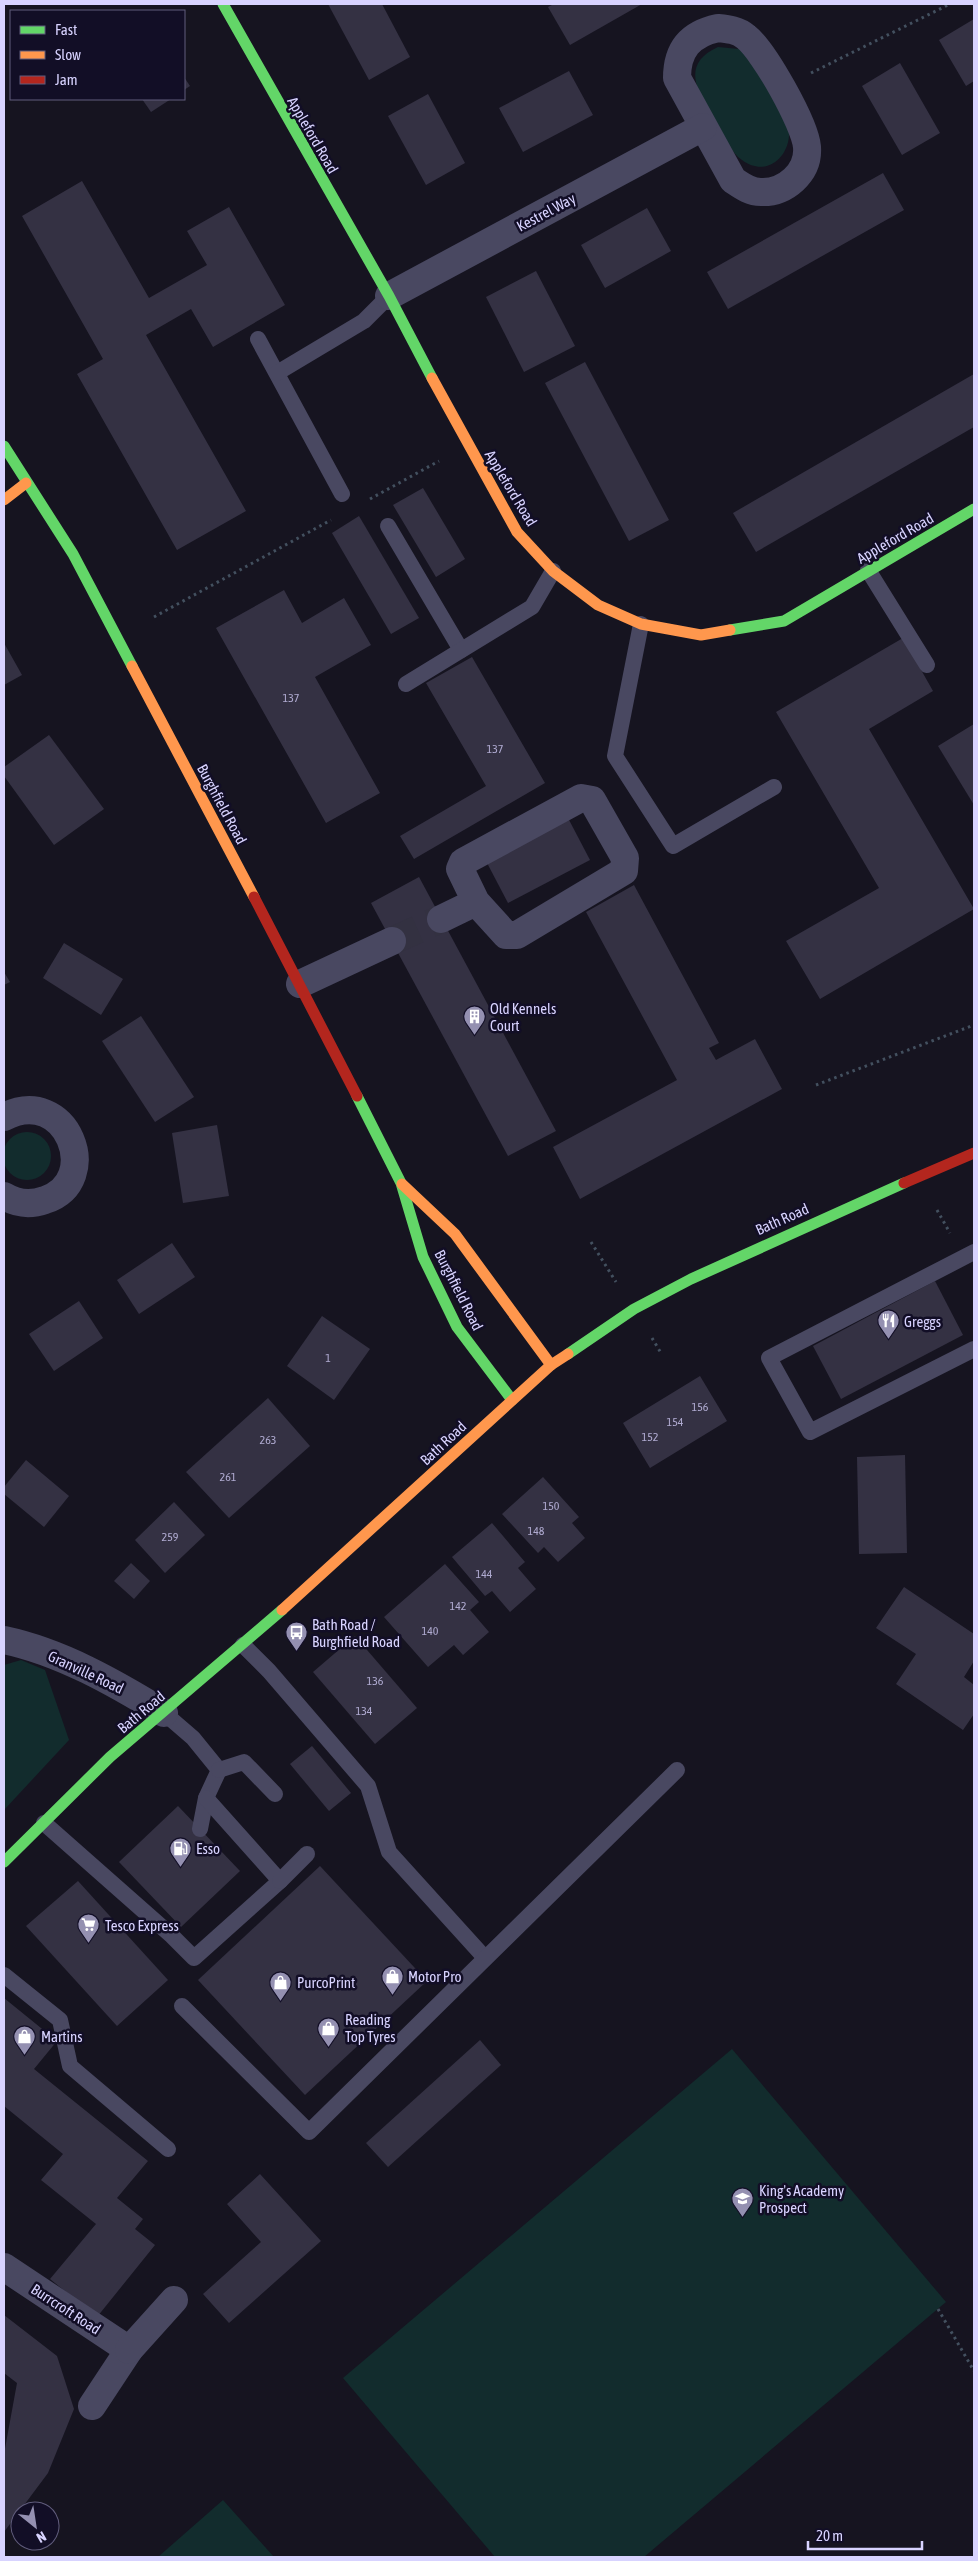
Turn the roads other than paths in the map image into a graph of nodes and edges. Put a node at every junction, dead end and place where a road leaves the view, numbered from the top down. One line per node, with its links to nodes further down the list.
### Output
1 (223, 4): 3 (street, Appleford Road)
2 (703, 127): 2 (street); 3 (street, Kestrel Way)
3 (389, 296): 5 (lane); 13 (street, Appleford Road)
4 (258, 339): 5 (lane)
5 (277, 373): 8 (lane)
6 (4, 446): 7 (street, Burghfield Road)
7 (26, 483): 9 (street); 22 (street, Burghfield Road)
8 (342, 494)
9 (4, 500)
10 (974, 509): 12 (street, Appleford Road)
11 (388, 526): 15 (lane)
12 (868, 570): 14 (street, Appleford Road); 16 (lane)
13 (553, 571): 14 (street, Appleford Road); 15 (lane)
14 (641, 624): 18 (lane)
15 (462, 650): 17 (lane)
16 (927, 665)
17 (406, 684)
18 (774, 787)
19 (476, 902): 19 (street); 20 (street)
20 (441, 919)
21 (392, 941): 22 (street)
22 (300, 984): 25 (street, Burghfield Road)
23 (4, 1117): 26 (street)
24 (974, 1153): 29 (street, Bath Road)
25 (401, 1183): 29 (street, Burghfield Road); 30 (street, Burghfield Road)
26 (4, 1196)
27 (974, 1252): 28 (lane)
28 (974, 1349)
29 (551, 1365): 30 (street, Bath Road)
30 (512, 1400): 32 (street, Bath Road)
31 (4, 1640): 33 (street, Granville Road)
32 (243, 1645): 33 (street, Bath Road); 43 (lane)
33 (164, 1713): 34 (lane); 38 (street, Bath Road)
34 (219, 1770): 36 (lane); 37 (lane)
35 (677, 1770): 43 (lane)
36 (275, 1794)
37 (206, 1798): 39 (lane); 42 (lane)
38 (44, 1823): 41 (street, Bath Road); 42 (lane)
39 (200, 1829)
40 (307, 1854): 42 (lane)
41 (4, 1862)
42 (280, 1880)
43 (485, 1958): 45 (lane)
44 (4, 1975): 46 (lane)
45 (182, 2006)
46 (168, 2149)
47 (4, 2267): 49 (street, Burrcroft Road)
48 (174, 2300): 49 (street)
49 (129, 2350): 50 (street)
50 (92, 2406)

